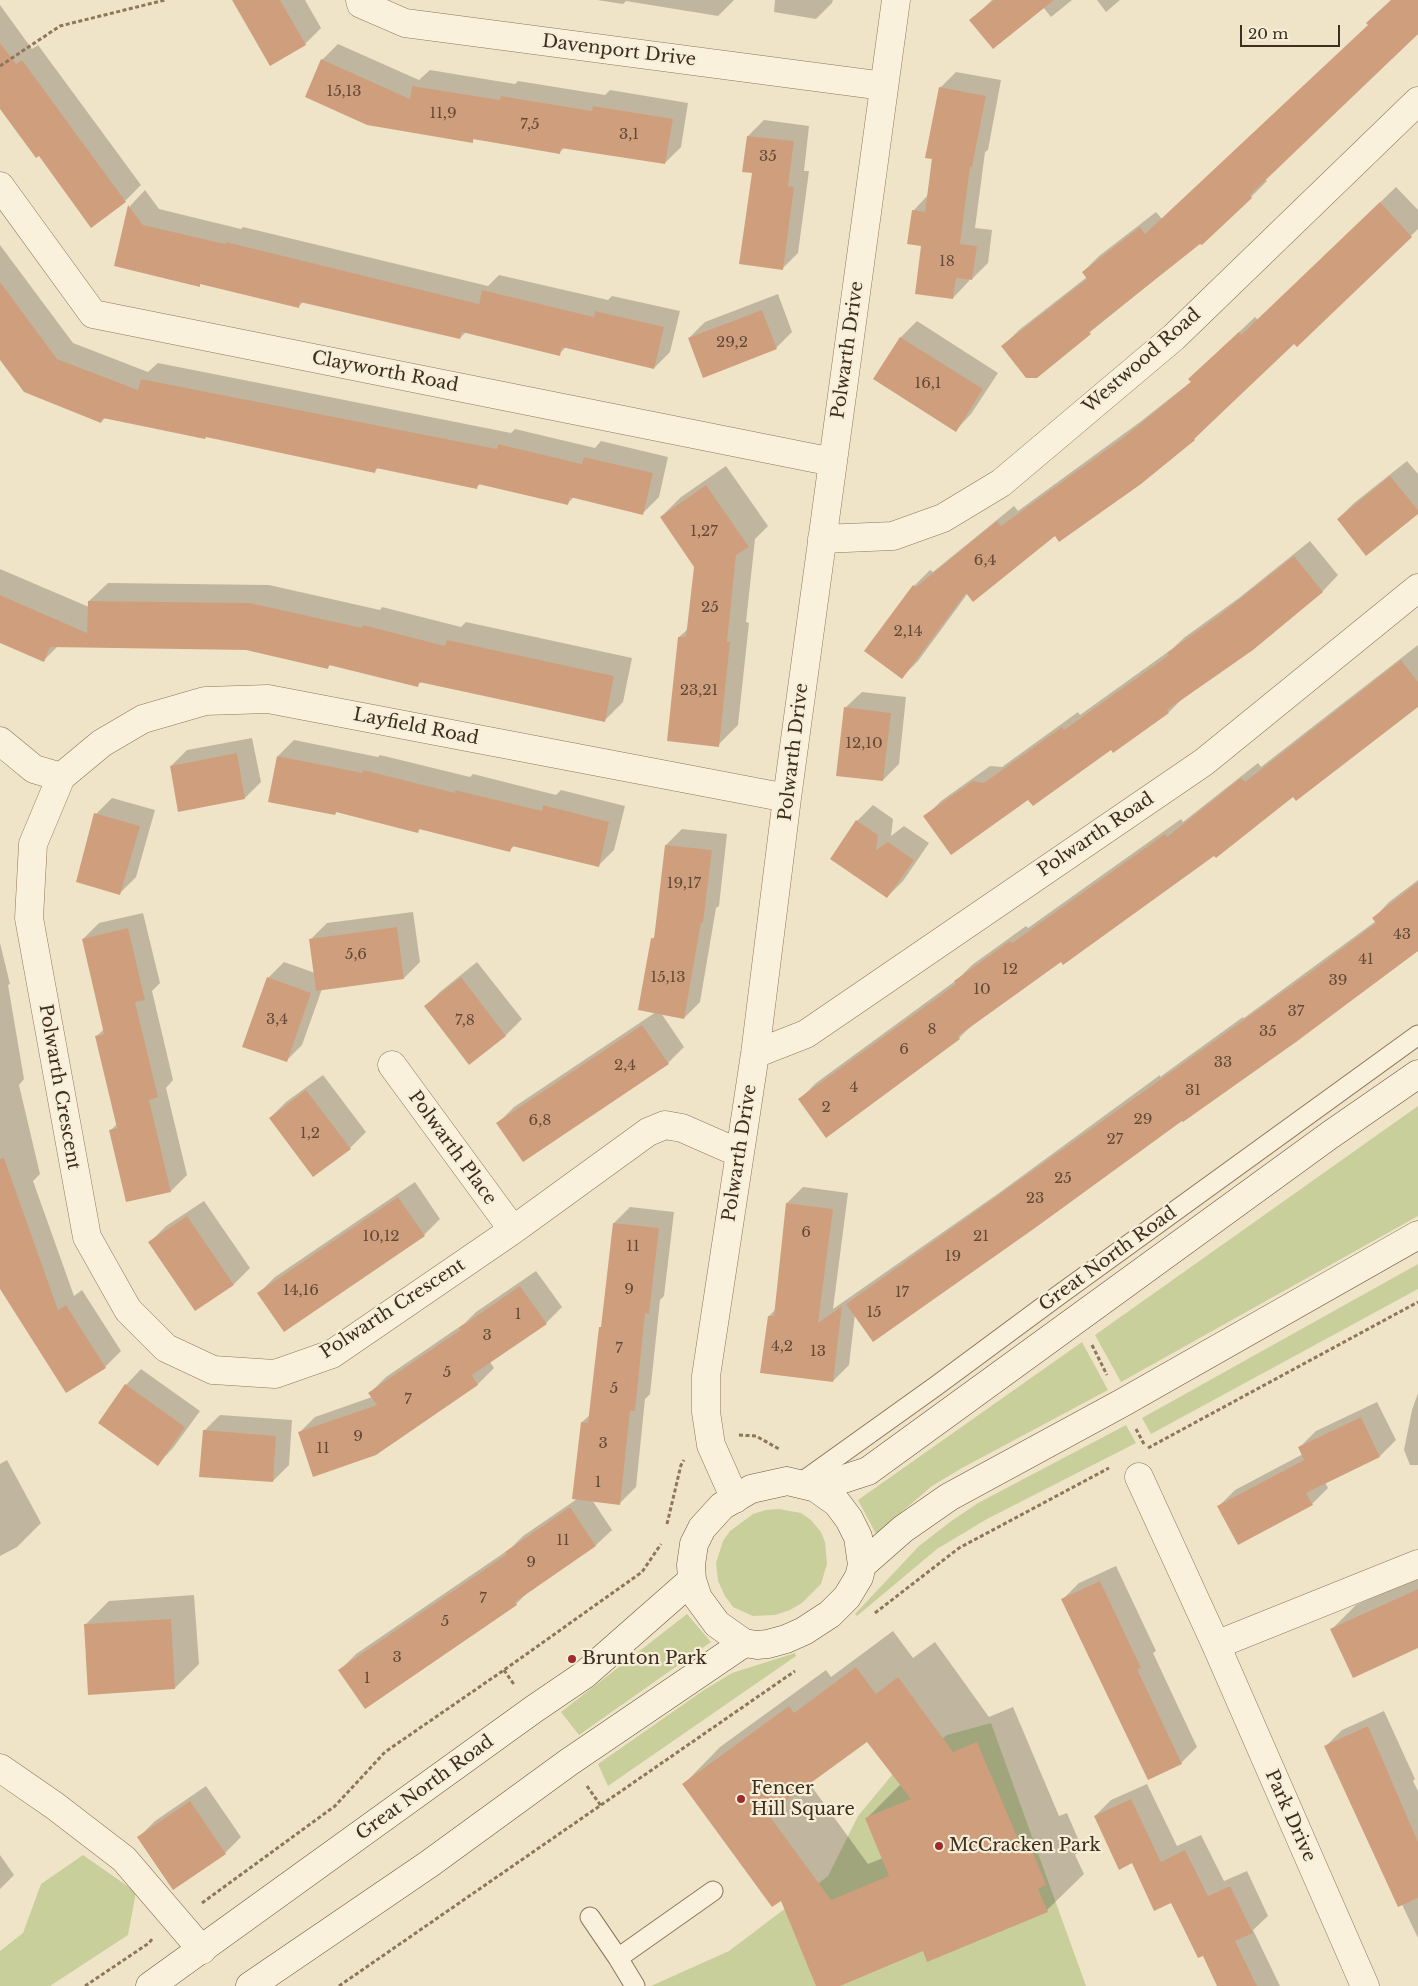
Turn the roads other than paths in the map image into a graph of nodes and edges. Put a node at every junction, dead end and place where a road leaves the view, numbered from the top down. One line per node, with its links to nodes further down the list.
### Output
1 (360, 0): 3 (street, Davenport Drive)
2 (896, 0): 3 (street, Polwarth Drive)
3 (884, 86): 6 (street, Polwarth Drive)
4 (1414, 114): 7 (street, Westwood Road)
5 (0, 186): 6 (street, Clayworth Road)
6 (833, 462): 7 (street, Polwarth Drive)
7 (822, 539): 11 (street, Polwarth Drive)
8 (1418, 588): 13 (street, Polwarth Road)
9 (0, 741): 10 (street)
10 (61, 777): 11 (street, Layfield Road); 17 (street, Polwarth Crescent)
11 (787, 798): 13 (street, Polwarth Drive)
12 (1418, 1035): 20 (lane, Great North Road)
13 (756, 1054): 16 (street, Polwarth Drive)
14 (392, 1065): 17 (street, Polwarth Place)
15 (1418, 1074): 20 (street, Great North Road)
16 (739, 1153): 17 (street, Polwarth Crescent); 21 (street, Polwarth Drive)
17 (513, 1230)
18 (1418, 1235): 23 (street)
19 (1139, 1477): 26 (street, Park Drive)
20 (808, 1486): 21 (street, Great North Road); 23 (street)
21 (734, 1499): 24 (street, Great North Road)
22 (1418, 1564): 26 (street)
23 (862, 1565): 25 (street)
24 (692, 1580): 25 (street, Great North Road); 30 (street, Great North Road)
25 (744, 1643): 33 (street)
26 (1216, 1645): 35 (street, Park Drive)
27 (0, 1768): 30 (street)
28 (714, 1891): 31 (lane)
29 (590, 1917): 31 (lane)
30 (202, 1950): 32 (street, Great North Road)
31 (618, 1958): 34 (lane)
32 (150, 1986)
33 (250, 1986)
34 (635, 1986)
35 (1365, 1986)

